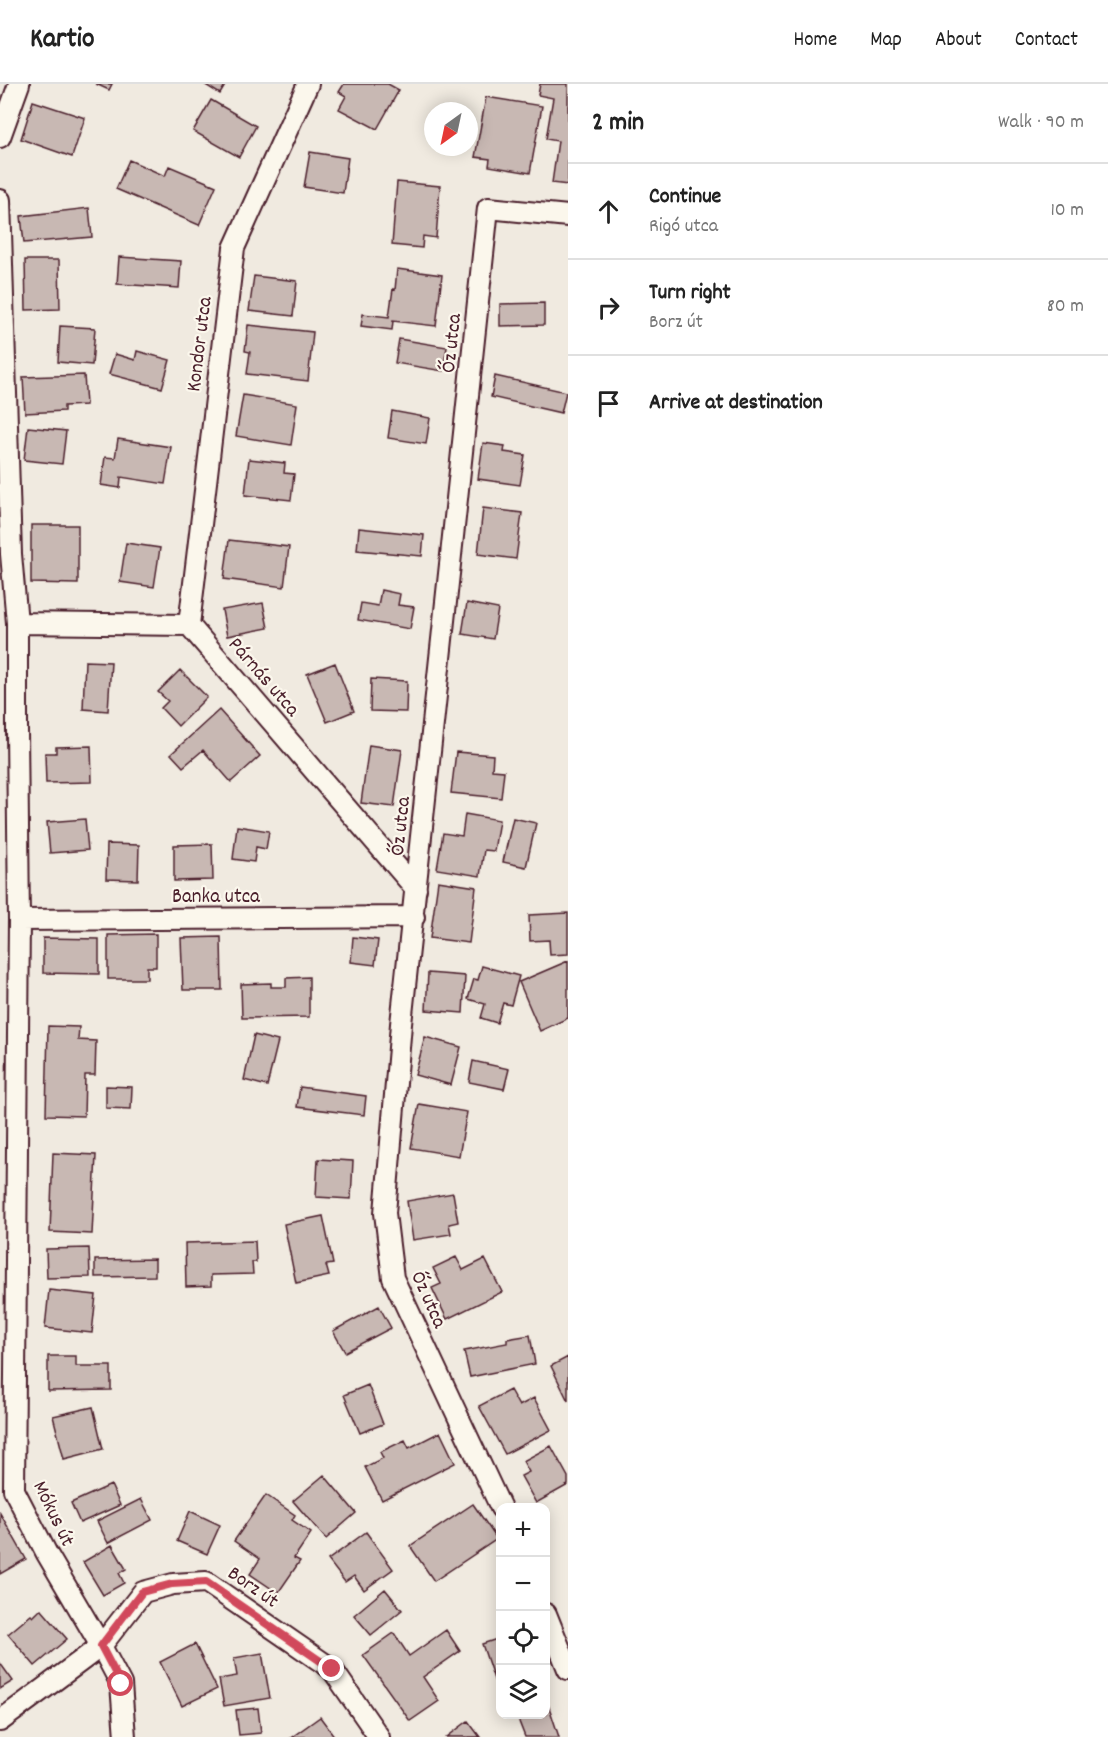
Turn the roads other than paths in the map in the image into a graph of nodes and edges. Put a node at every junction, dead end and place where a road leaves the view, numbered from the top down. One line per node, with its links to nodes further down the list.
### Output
1 (19, 84): 3 (street)
2 (308, 84): 8 (street, Kondor utca)
3 (0, 138)
4 (0, 200): 6 (street, Mókus út)
5 (568, 216): 10 (street, Őz utca)
6 (6, 552): 7 (street, Mókus út)
7 (17, 623): 8 (street); 9 (street, Mókus út)
8 (189, 625): 10 (street, Párnás utca)
9 (8, 731): 12 (street, Mókus út)
10 (416, 889): 11 (street, Őz utca)
11 (414, 917): 12 (street, Banka utca); 14 (street, Őz utca)
12 (19, 920): 13 (street, Mókus út)
13 (9, 948): 16 (street, Mókus út)
14 (499, 1503)
15 (550, 1624): 17 (street)
16 (101, 1646): 18 (street, Borz út); 19 (street, Mókus út); 20 (street, Borz út)
17 (568, 1668)
18 (0, 1721)
19 (125, 1737)
20 (379, 1737)

